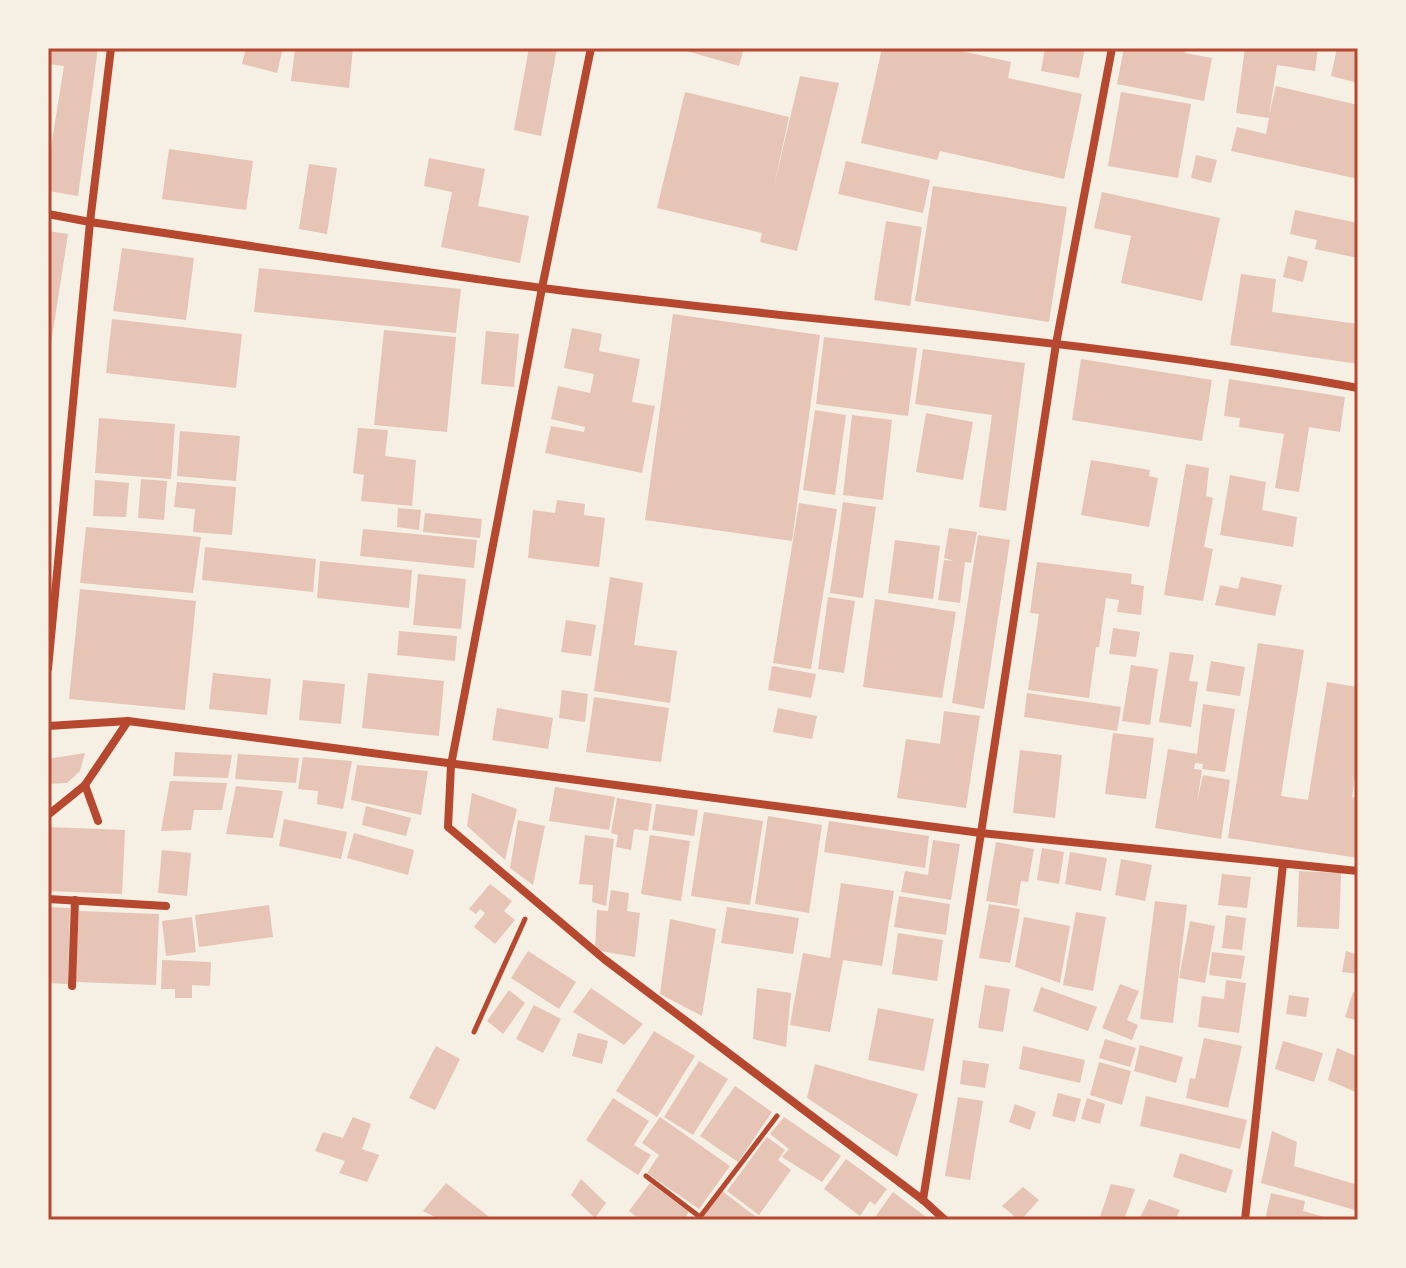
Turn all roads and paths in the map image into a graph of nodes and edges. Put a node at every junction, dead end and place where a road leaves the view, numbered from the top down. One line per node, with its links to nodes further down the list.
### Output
1 (111, 48): 5 (street)
2 (591, 48): 6 (street)
3 (1112, 48): 7 (street)
4 (48, 214): 5 (street)
5 (90, 222): 6 (street); 9 (street)
6 (542, 288): 7 (street); 12 (street)
7 (1056, 344): 8 (street); 16 (street)
8 (1358, 388)
9 (48, 669)
10 (128, 721): 11 (street); 12 (street); 13 (street)
11 (48, 726)
12 (451, 765): 16 (street); 21 (street)
13 (85, 785): 14 (street); 15 (street)
14 (48, 815)
15 (98, 821)
16 (981, 833): 17 (street); 27 (street)
17 (1283, 864): 18 (street); 29 (street)
18 (1358, 871)
19 (48, 899): 20 (street)
20 (75, 900): 22 (street); 23 (street)
21 (534, 900): 24 (path); 25 (street)
22 (166, 906)
23 (72, 986)
24 (474, 1032)
25 (790, 1099): 26 (path); 27 (street)
26 (646, 1176)
27 (923, 1200): 28 (street)
28 (945, 1220)
29 (1245, 1220)

